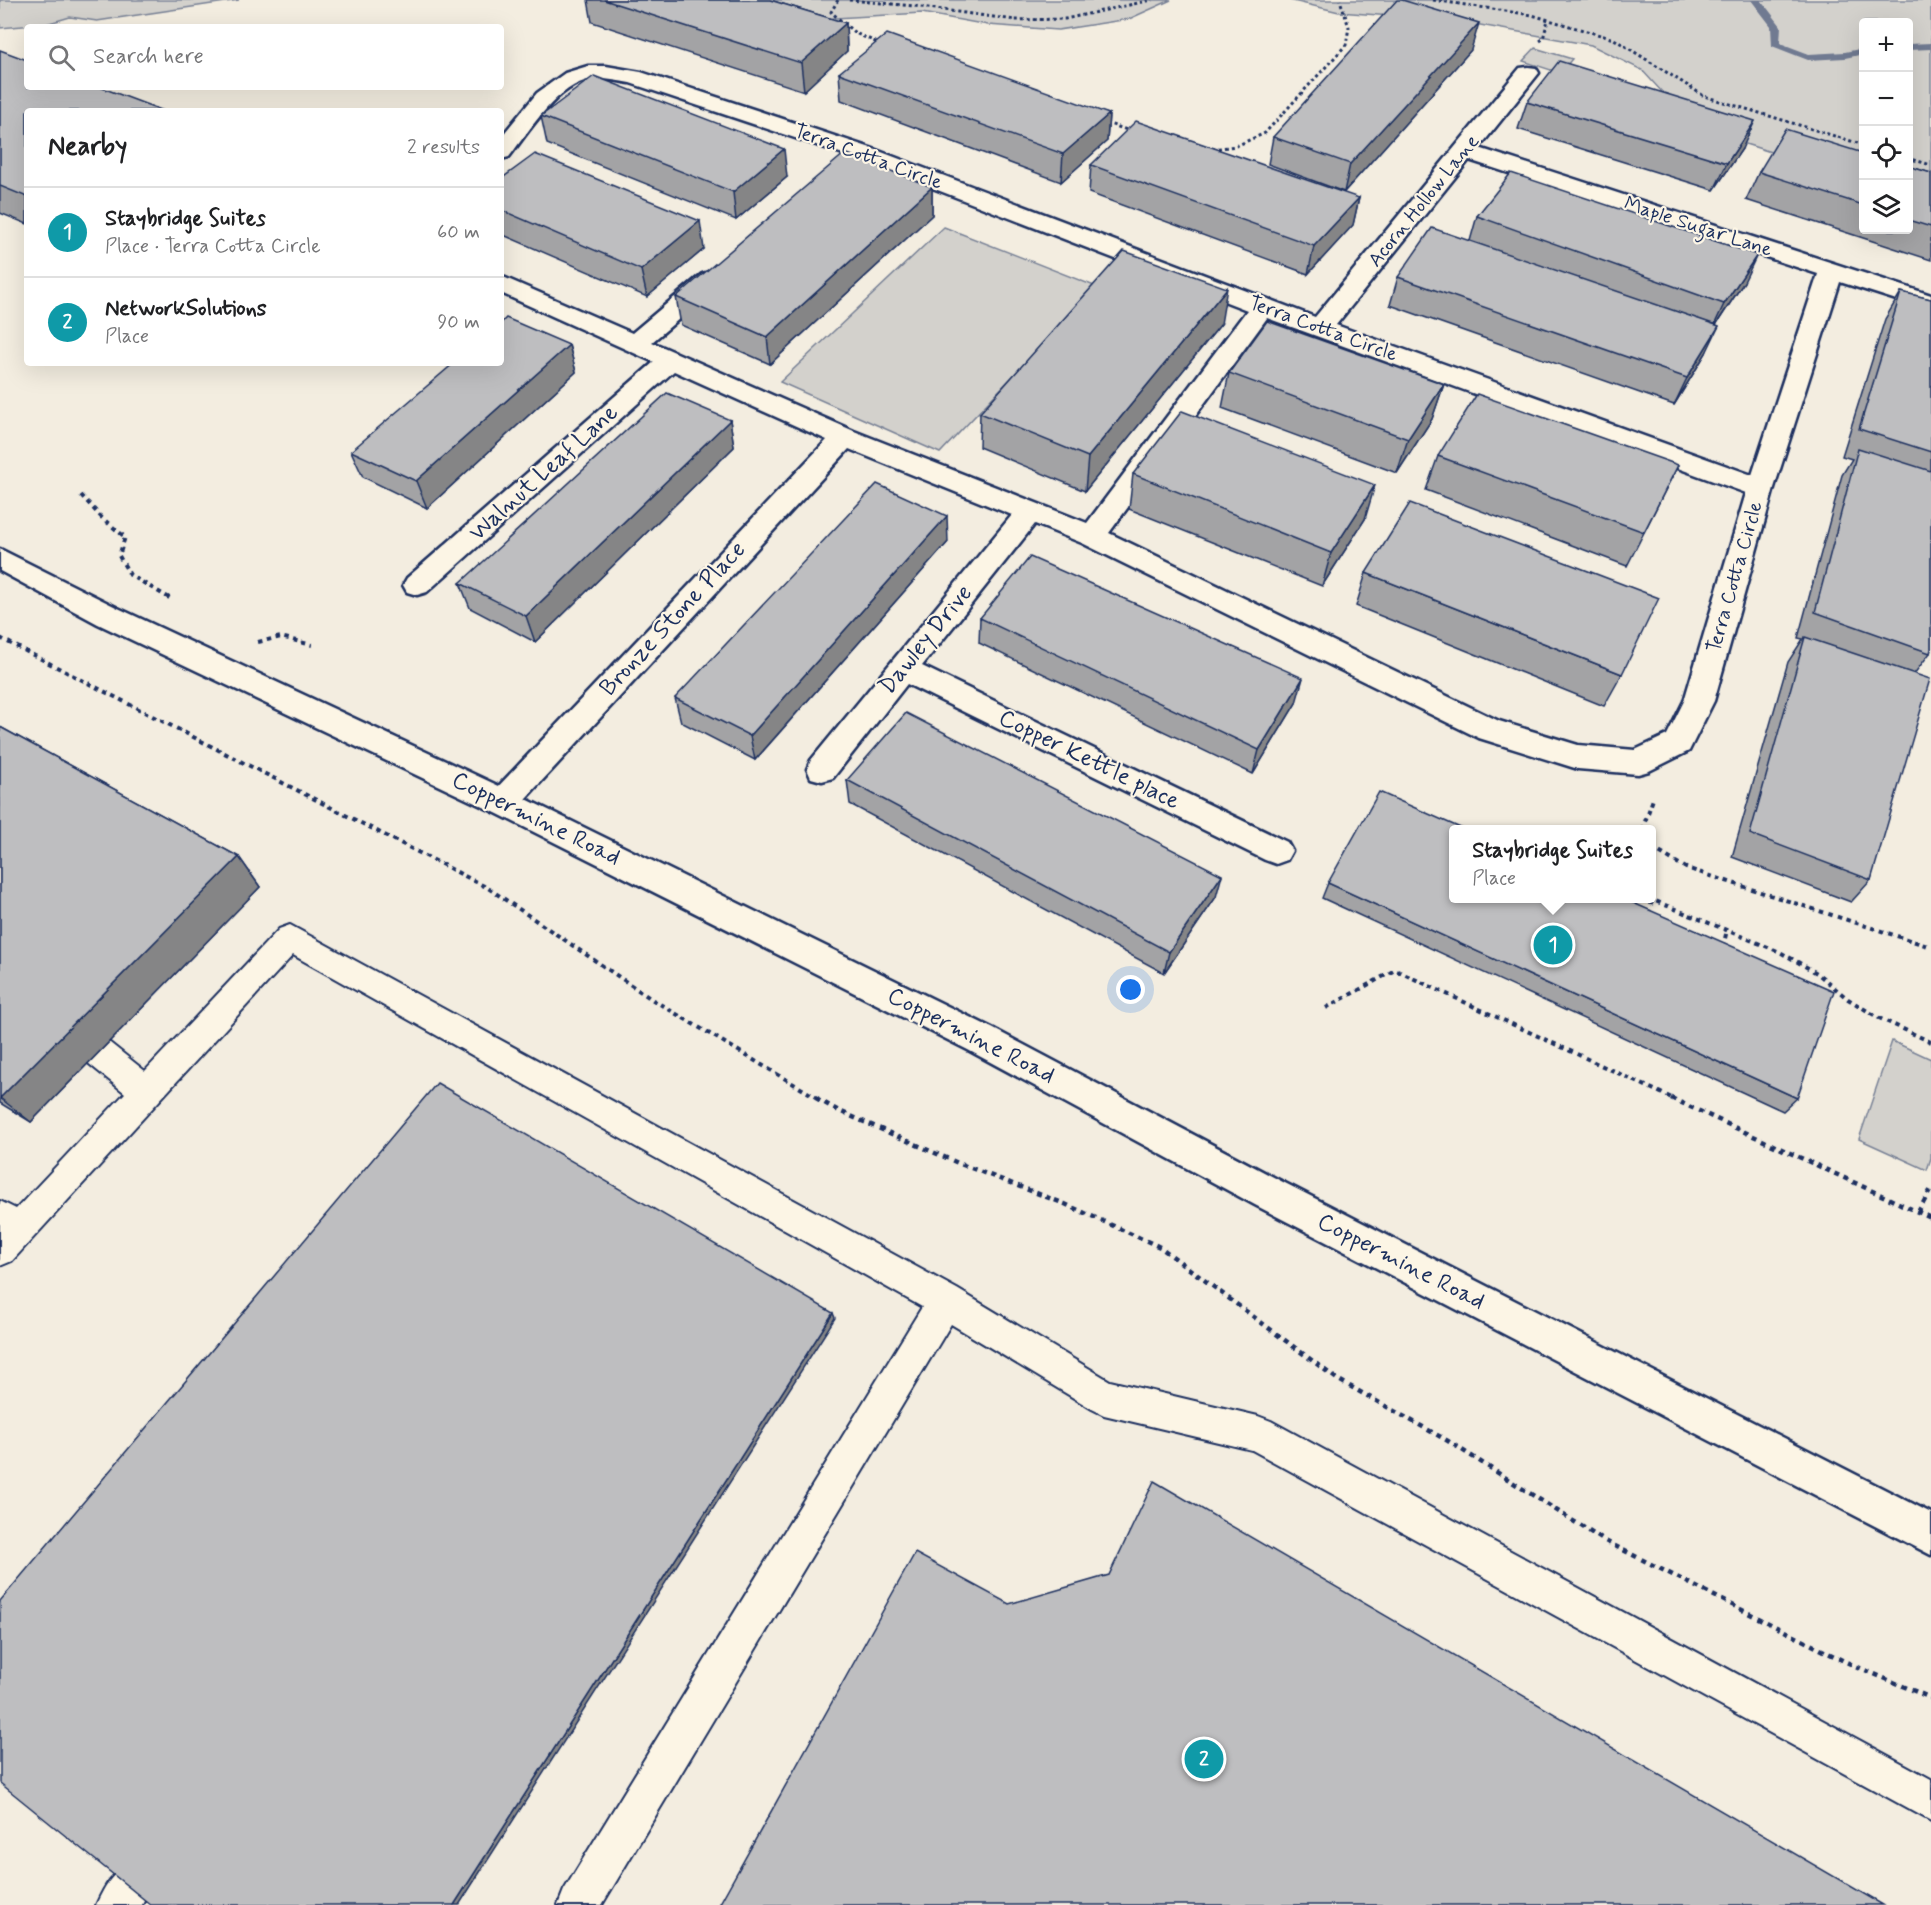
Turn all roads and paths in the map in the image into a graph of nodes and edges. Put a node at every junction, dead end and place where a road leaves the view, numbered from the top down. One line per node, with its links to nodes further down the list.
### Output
1 (838, 0): 6 (path)
2 (849, 0): 3 (path)
3 (1152, 0)
4 (1340, 0): 12 (path)
5 (1433, 0): 10 (path)
6 (886, 47)
7 (1528, 73): 13 (street, Acorn Hollow Lane)
8 (1103, 122): 9 (path)
9 (1135, 132)
10 (1859, 144)
11 (504, 148): 20 (street, Terra Cotta Circle)
12 (1206, 150)
13 (1465, 151): 17 (street, Maple Sugar Lane); 21 (street, Acorn Hollow Lane)
14 (1913, 160): 15 (path)
15 (1931, 165)
16 (726, 268): 22 (street)
17 (1832, 270): 19 (street, Maple Sugar Lane); 25 (street)
18 (504, 285): 22 (street, Terra Cotta Circle)
19 (1931, 303)
20 (1263, 307): 21 (street, Terra Cotta Circle); 28 (street)
21 (1320, 328): 25 (street, Terra Cotta Circle)
22 (634, 344): 23 (street, Terra Cotta Circle)
23 (670, 361): 24 (street, Terra Cotta Circle); 30 (street, Walnut Leaf Lane)
24 (845, 437): 27 (street, Terra Cotta Circle); 37 (street, Bronze Stone Place)
25 (1761, 488): 28 (street, Terra Cotta Circle)
26 (81, 495): 31 (path)
27 (1030, 511): 28 (street, Terra Cotta Circle); 35 (street, Dawley Drive)
28 (1092, 536)
29 (0, 559): 37 (street, Coppermine Road)
30 (417, 585)
31 (180, 603)
32 (249, 637): 34 (path)
33 (0, 638): 56 (path)
34 (312, 645)
35 (902, 669): 36 (street, Dawley Drive); 39 (street, Copper Kettle place)
36 (822, 769)
37 (503, 802): 55 (street, Coppermine Road)
38 (1656, 850): 44 (path)
39 (1276, 851)
40 (1656, 902): 43 (path)
41 (1649, 903): 42 (path)
42 (1649, 919)
43 (1728, 930): 45 (path); 47 (path)
44 (1931, 947)
45 (1722, 950)
46 (1326, 1008): 51 (path)
47 (1931, 1042)
48 (99, 1053): 49 (lane)
49 (147, 1092): 53 (lane); 54 (lane)
50 (1931, 1189): 51 (path)
51 (1918, 1212): 52 (path)
52 (1931, 1218)
53 (6, 1232)
54 (945, 1300): 57 (lane); 58 (lane)
55 (1931, 1535)
56 (1931, 1698)
57 (1931, 1801)
58 (579, 1905)

